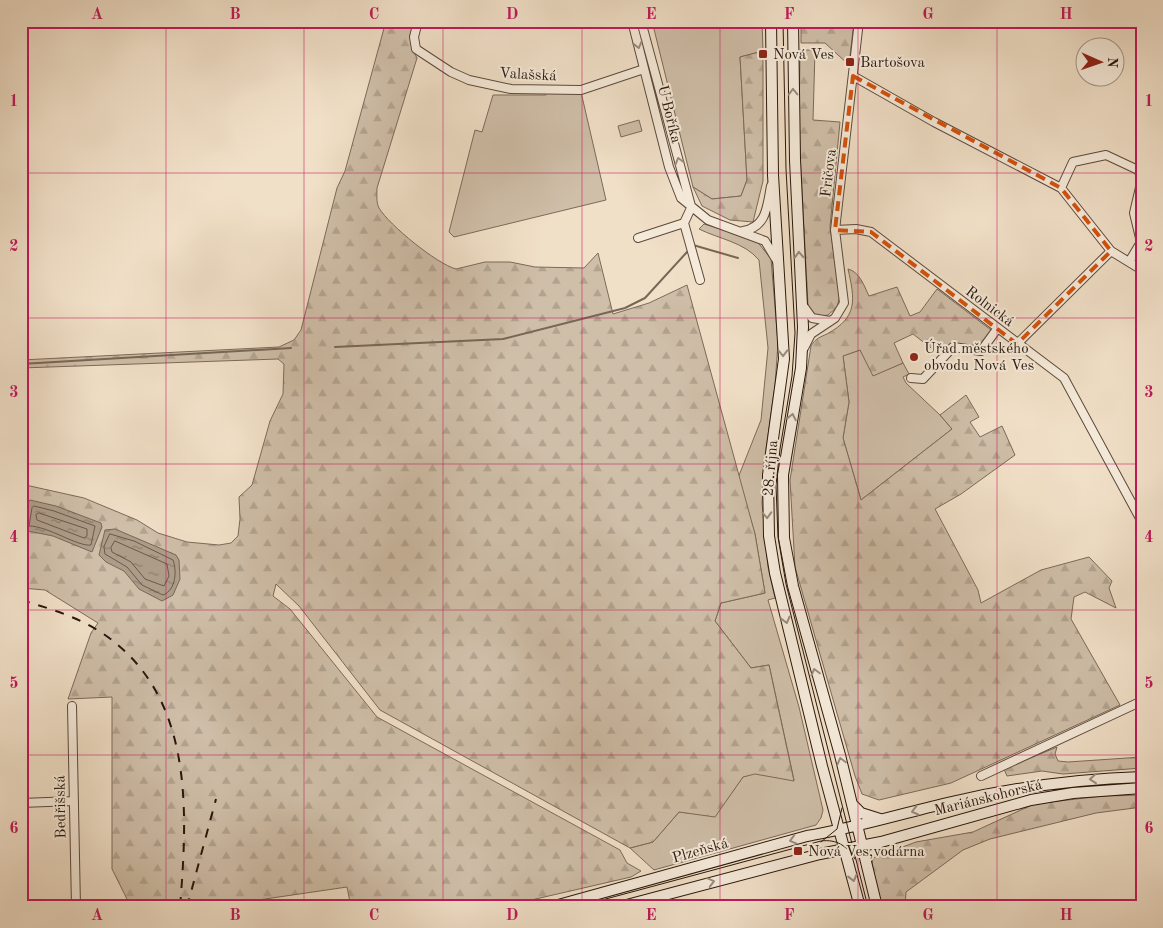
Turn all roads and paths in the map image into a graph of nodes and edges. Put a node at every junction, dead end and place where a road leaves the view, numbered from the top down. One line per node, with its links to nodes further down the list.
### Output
1 (418, 21): 6 (street, Valašská)
2 (771, 21): 8 (main road, 28. října)
3 (793, 21): 21 (main road, 28. října, one-way to 3)
4 (859, 21): 7 (street, Fričova)
5 (637, 23): 6 (street, U Boříka, one-way to 6); 11 (street, U Boříka, one-way to 5)
6 (644, 69): 11 (street, U Boříka)
7 (853, 76): 10 (street); 13 (street, Fričova)
8 (773, 175): 14 (street); 18 (main road, 28. října)
9 (1142, 179): 10 (street); 17 (street)
10 (1060, 188): 16 (street)
11 (691, 208): 12 (street); 14 (street, U Boříka)
12 (684, 223): 15 (street); 20 (street)
13 (835, 230): 22 (street, Fričova); 23 (street, Rolnická)
14 (741, 231): 18 (street, U Boříka)
15 (638, 238)
16 (1111, 251): 17 (street); 24 (street)
17 (1129, 262): 19 (street)
18 (777, 263): 38 (main road, 28. října, one-way to 38)
19 (1142, 270)
20 (700, 280)
21 (802, 303): 22 (street); 25 (main road, 28. října)
22 (830, 321): 25 (street, Fričova)
23 (997, 329): 24 (street, Rolnická); 26 (street)
24 (1017, 344): 27 (street, Rolnická)
25 (802, 352): 35 (main road, 28. října, one-way to 25)
26 (911, 378)
27 (1142, 522)
28 (1142, 701): 30 (street)
29 (72, 706): 33 (street, Bedřišská)
30 (981, 776)
31 (1142, 777): 36 (main road, Mariánskohorská, one-way to 36)
32 (1142, 788): 39 (main road, Mariánskohorská)
33 (74, 802): 34 (street); 41 (street, Bedřišská)
34 (21, 803)
35 (852, 803): 36 (main road); 37 (main road, 28. října)
36 (885, 819): 37 (main road, Mariánskohorská)
37 (858, 826): 38 (main road, Plzeňská); 39 (main road, 28. října)
38 (839, 830): 40 (main road, 28. října); 42 (main road, Plzeňská, one-way to 42)
39 (862, 846): 40 (main road, Mariánskohorská); 45 (main road, 28. října)
40 (845, 849): 43 (main road, one-way to 40); 44 (main road, 28. října, one-way to 44)
41 (76, 907)
42 (551, 907)
43 (619, 907)
44 (860, 907)
45 (877, 907)

